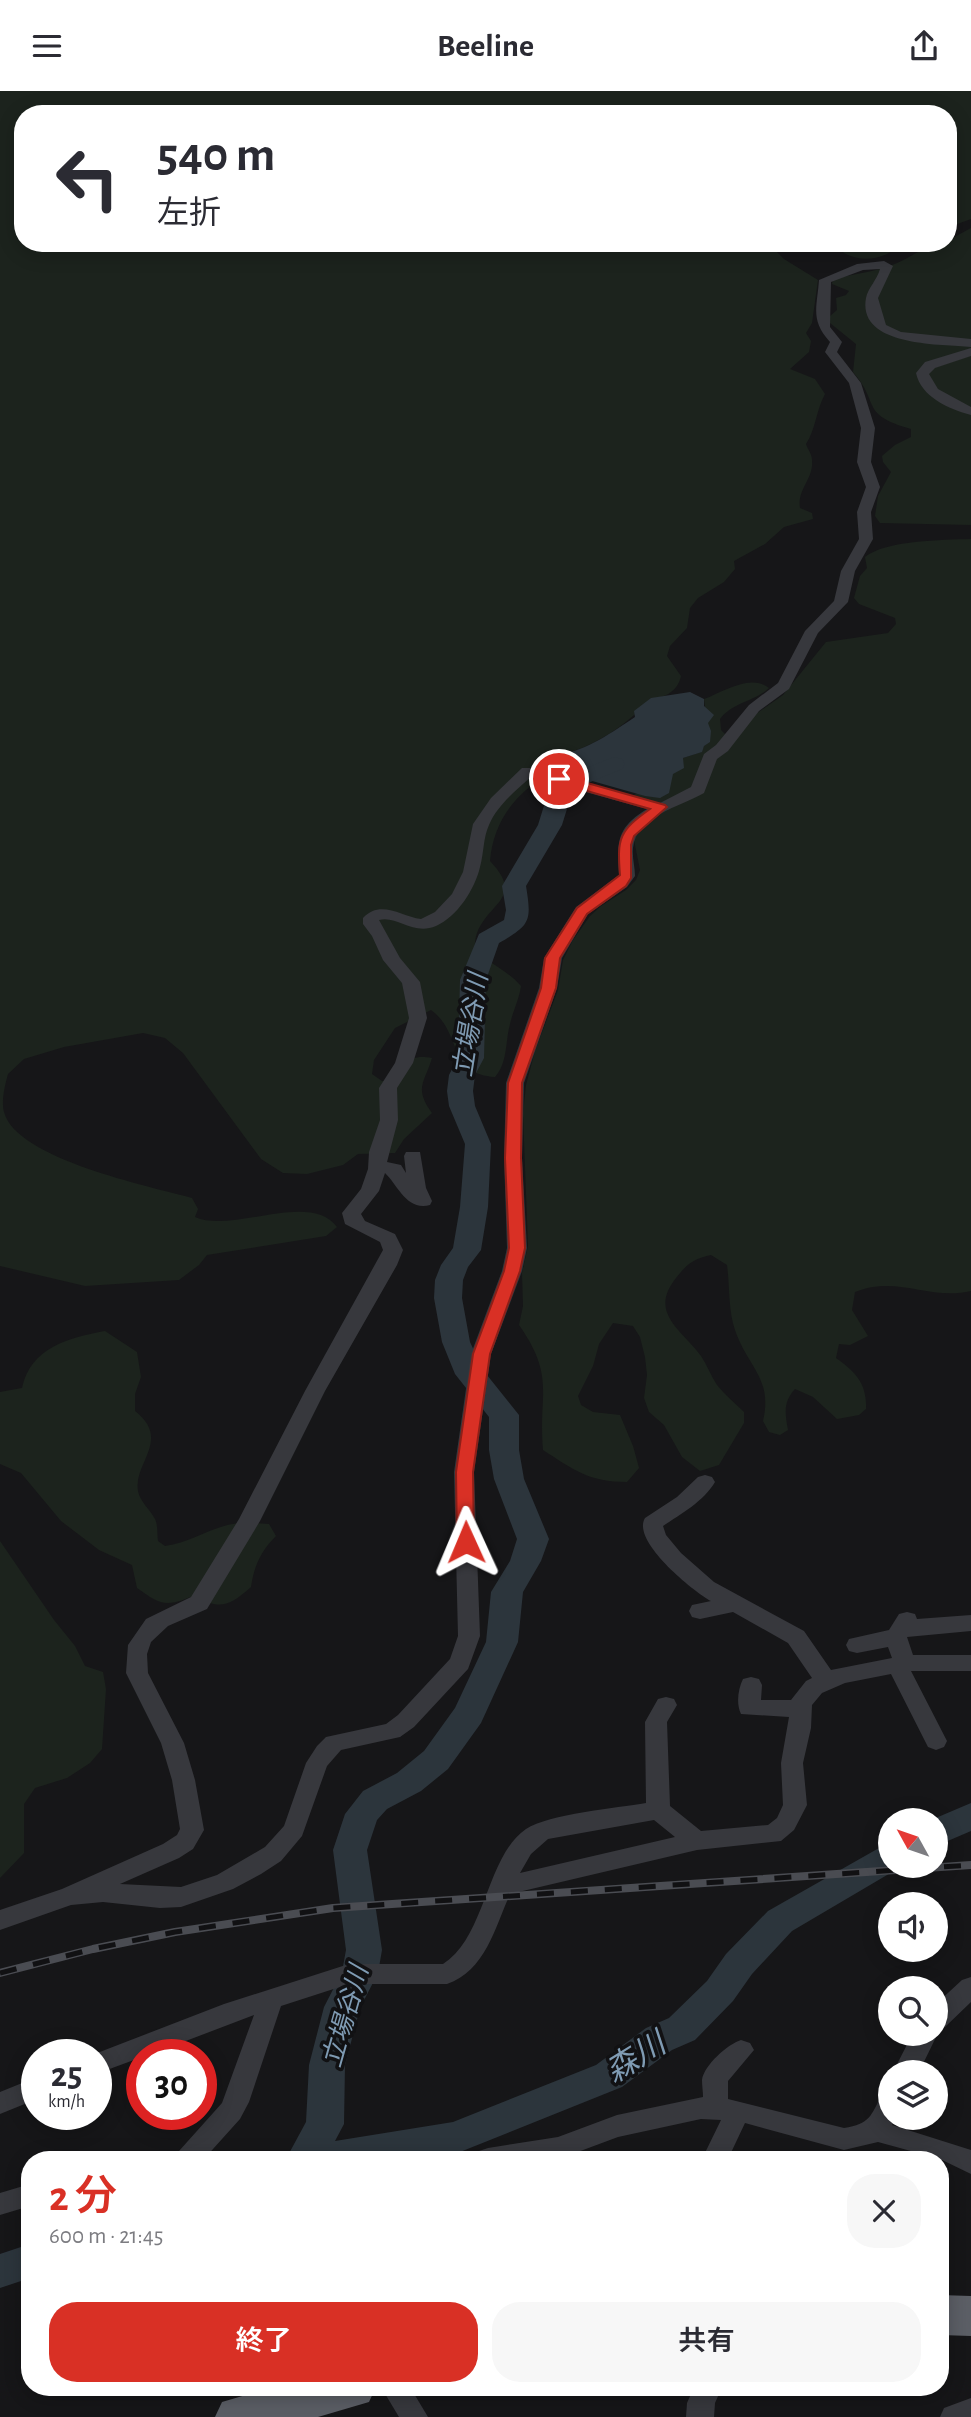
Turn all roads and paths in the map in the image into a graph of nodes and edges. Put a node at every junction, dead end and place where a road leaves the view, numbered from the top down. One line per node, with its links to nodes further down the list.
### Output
1 (971, 343): 4 (street)
2 (971, 352): 3 (street)
3 (971, 411)
4 (661, 807): 6 (street); 23 (street)
5 (412, 1156): 6 (street)
6 (377, 1169): 23 (street)
7 (705, 1482): 8 (street)
8 (735, 1604): 9 (street); 15 (street)
9 (700, 1611)
10 (971, 1623): 11 (street)
11 (903, 1627): 12 (street); 14 (street)
12 (857, 1646)
13 (971, 1663): 14 (street)
14 (901, 1665): 15 (street); 19 (street)
15 (826, 1681): 18 (street)
16 (751, 1685): 18 (street)
17 (666, 1705): 20 (street)
18 (800, 1709): 21 (street)
19 (936, 1741)
20 (658, 1811): 21 (street); 22 (street)
21 (697, 1841): 22 (street)
22 (502, 1887): 26 (street)
23 (70, 1896): 24 (street)
24 (0, 1920)
25 (971, 1987): 27 (street)
26 (271, 2000): 29 (street); 35 (street)
27 (948, 2009)
28 (741, 2050): 32 (street)
29 (112, 2058)
30 (21, 2094): 31 (street)
31 (0, 2103)
32 (727, 2109): 34 (street); 36 (street); 37 (street)
33 (878, 2126): 34 (street)
34 (873, 2130): 38 (street)
35 (195, 2151)
36 (540, 2151)
37 (717, 2151)
38 (943, 2151)
39 (949, 2153): 40 (street)
40 (971, 2163)
41 (21, 2198): 42 (street)
42 (0, 2204)
43 (949, 2315): 44 (highway)
44 (971, 2316)
45 (333, 2396): 48 (highway)
46 (401, 2396): 51 (street)
47 (704, 2396): 52 (street)
48 (303, 2409): 50 (highway)
49 (971, 2411): 53 (street)
50 (238, 2417)
51 (414, 2417)
52 (700, 2417)
53 (954, 2417)

